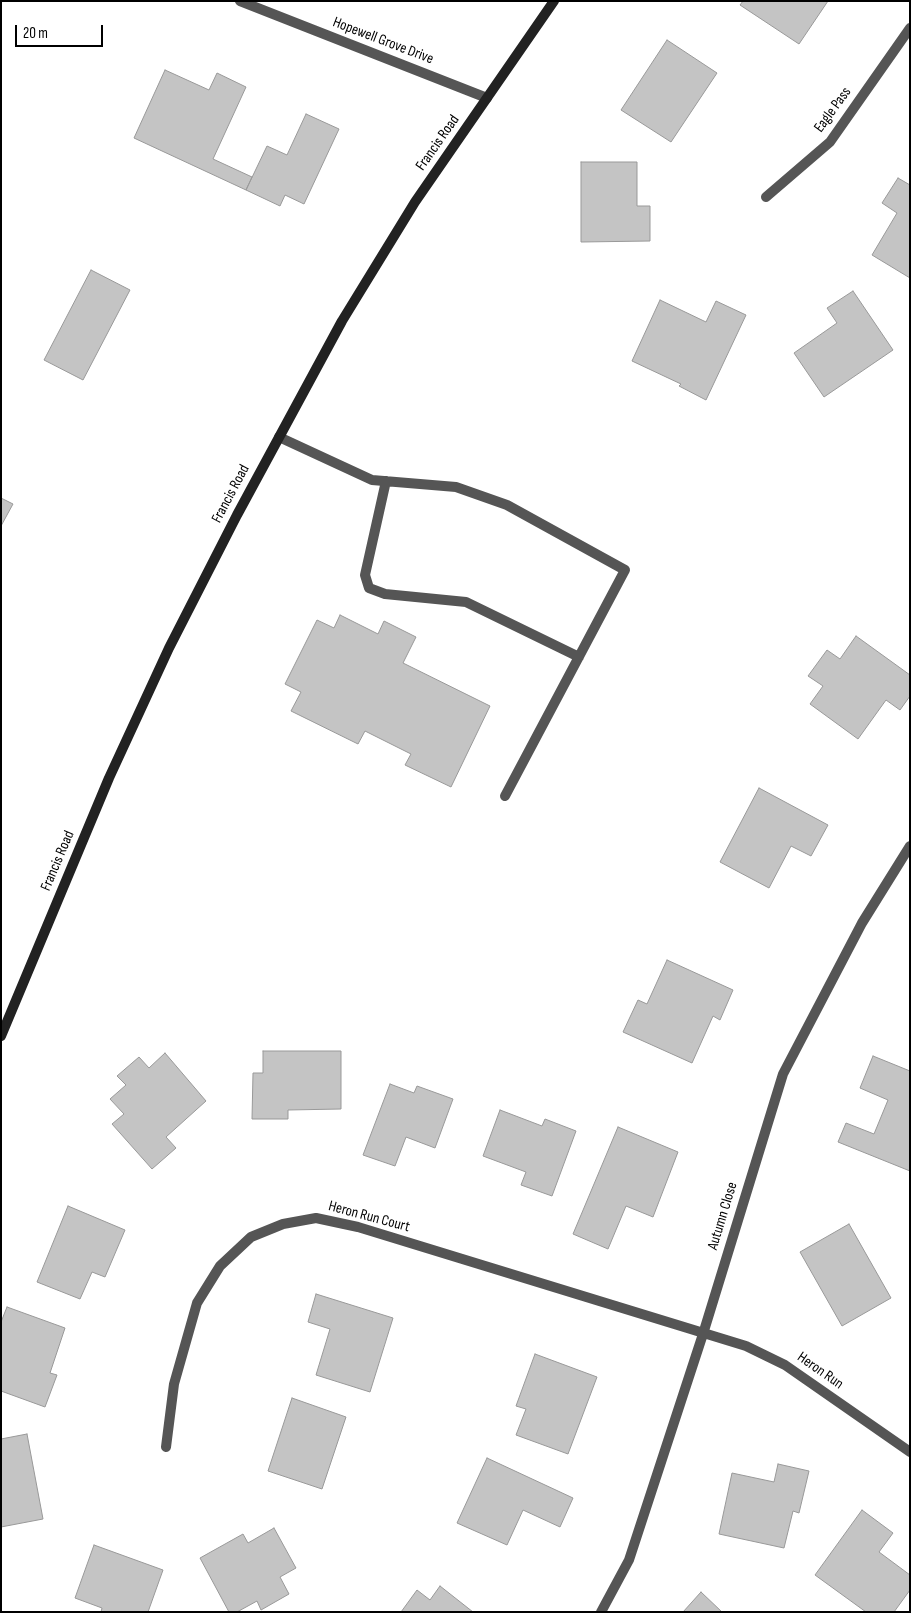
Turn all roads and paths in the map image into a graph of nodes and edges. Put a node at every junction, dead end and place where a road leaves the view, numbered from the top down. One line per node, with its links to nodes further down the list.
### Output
1 (240, 1): 4 (street, Hopewell Grove Drive)
2 (554, 1): 4 (street, Francis Road)
3 (910, 28): 5 (street, Eagle Pass)
4 (487, 98): 6 (street, Francis Road)
5 (766, 197)
6 (279, 437): 7 (street); 11 (street, Francis Road)
7 (386, 481): 8 (street); 8 (street)
8 (579, 657): 9 (street)
9 (505, 796)
10 (910, 846): 12 (street, Autumn Close)
11 (1, 1036)
12 (703, 1334): 13 (street, Heron Run Court); 14 (street, Heron Run); 15 (street, Autumn Close)
13 (166, 1447)
14 (910, 1452)
15 (601, 1612)

